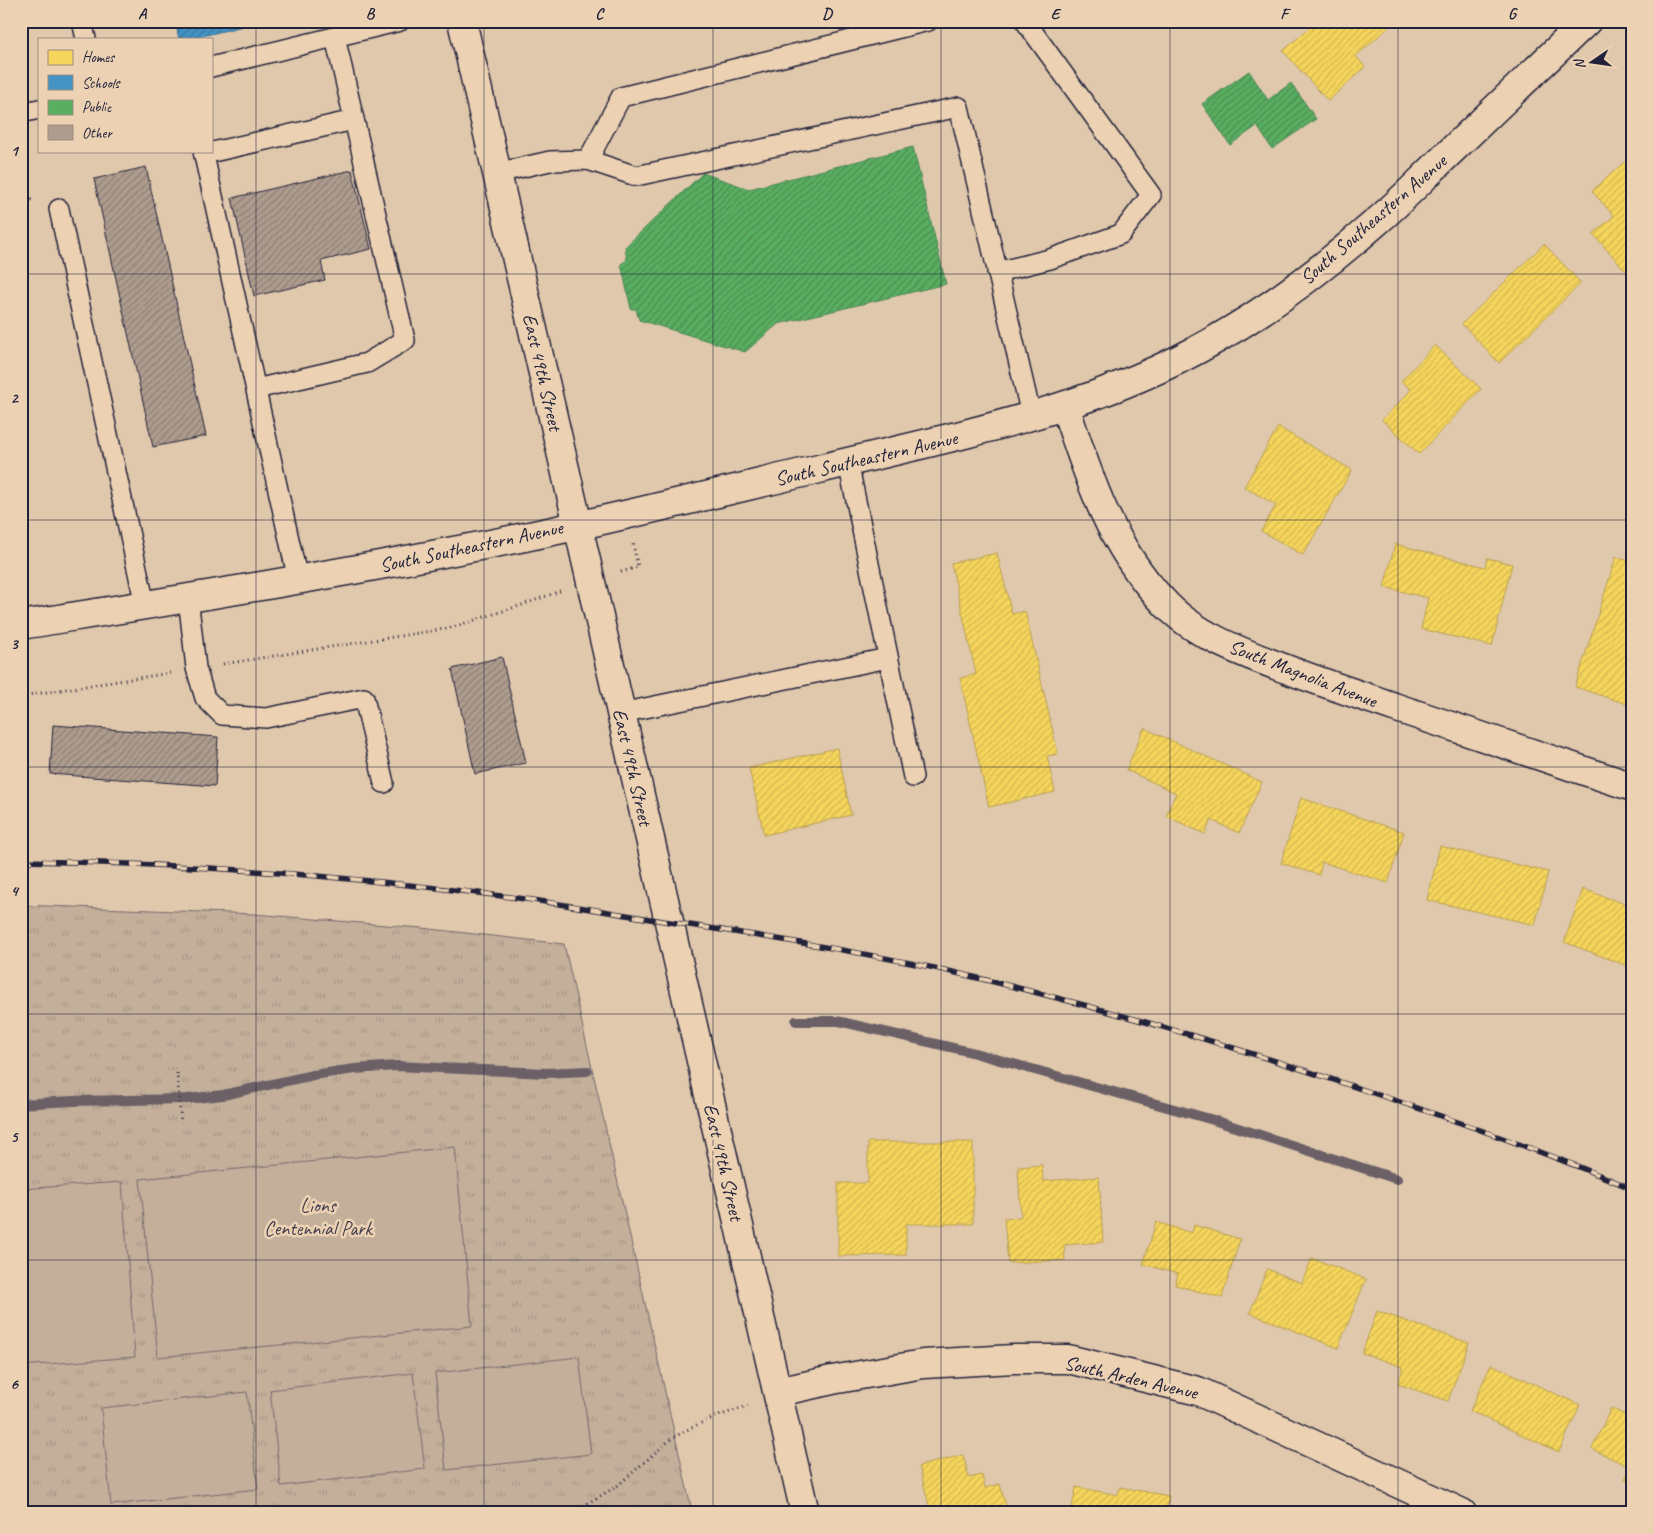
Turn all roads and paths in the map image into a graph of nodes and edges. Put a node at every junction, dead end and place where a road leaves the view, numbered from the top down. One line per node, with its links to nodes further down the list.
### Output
1 (82, 21): 8 (lane)
2 (400, 21): 7 (lane)
3 (462, 21): 16 (street, East 49th Street)
4 (928, 21): 15 (lane)
5 (1025, 21): 18 (lane)
6 (1587, 21): 20 (street, South Southeastern Avenue)
7 (335, 37): 9 (lane); 12 (lane)
8 (86, 38)
9 (212, 67)
10 (38, 109): 11 (lane)
11 (21, 113)
12 (354, 120): 13 (lane); 19 (lane)
13 (212, 151)
14 (203, 153): 19 (lane)
15 (588, 160): 16 (lane); 18 (lane)
16 (497, 173): 24 (street, East 49th Street)
17 (59, 209): 28 (lane)
18 (997, 272): 21 (lane)
19 (256, 389): 26 (lane)
20 (1065, 406): 21 (street, South Southeastern Avenue); 36 (street, South Magnolia Avenue)
21 (1031, 416): 22 (street, South Southeastern Avenue)
22 (848, 462): 23 (street, South Southeastern Avenue); 30 (lane)
23 (628, 514): 24 (street, South Southeastern Avenue); 25 (path)
24 (578, 524): 25 (street, East 49th Street); 26 (street, South Southeastern Avenue)
25 (590, 579): 31 (path); 33 (street, East 49th Street)
26 (298, 580): 27 (street, South Southeastern Avenue)
27 (188, 598): 28 (street, South Southeastern Avenue); 31 (lane)
28 (145, 605): 29 (street, South Southeastern Avenue)
29 (21, 625)
30 (888, 658): 33 (lane); 34 (lane)
31 (196, 668): 32 (path); 35 (lane)
32 (21, 696)
33 (621, 713): 39 (street, East 49th Street)
34 (913, 777)
35 (384, 783)
36 (1633, 788)
37 (177, 1073): 38 (path)
38 (181, 1123)
39 (778, 1392): 40 (path); 41 (street, East 49th Street); 42 (street, South Arden Avenue)
40 (564, 1513)
41 (805, 1513)
42 (1462, 1513)

